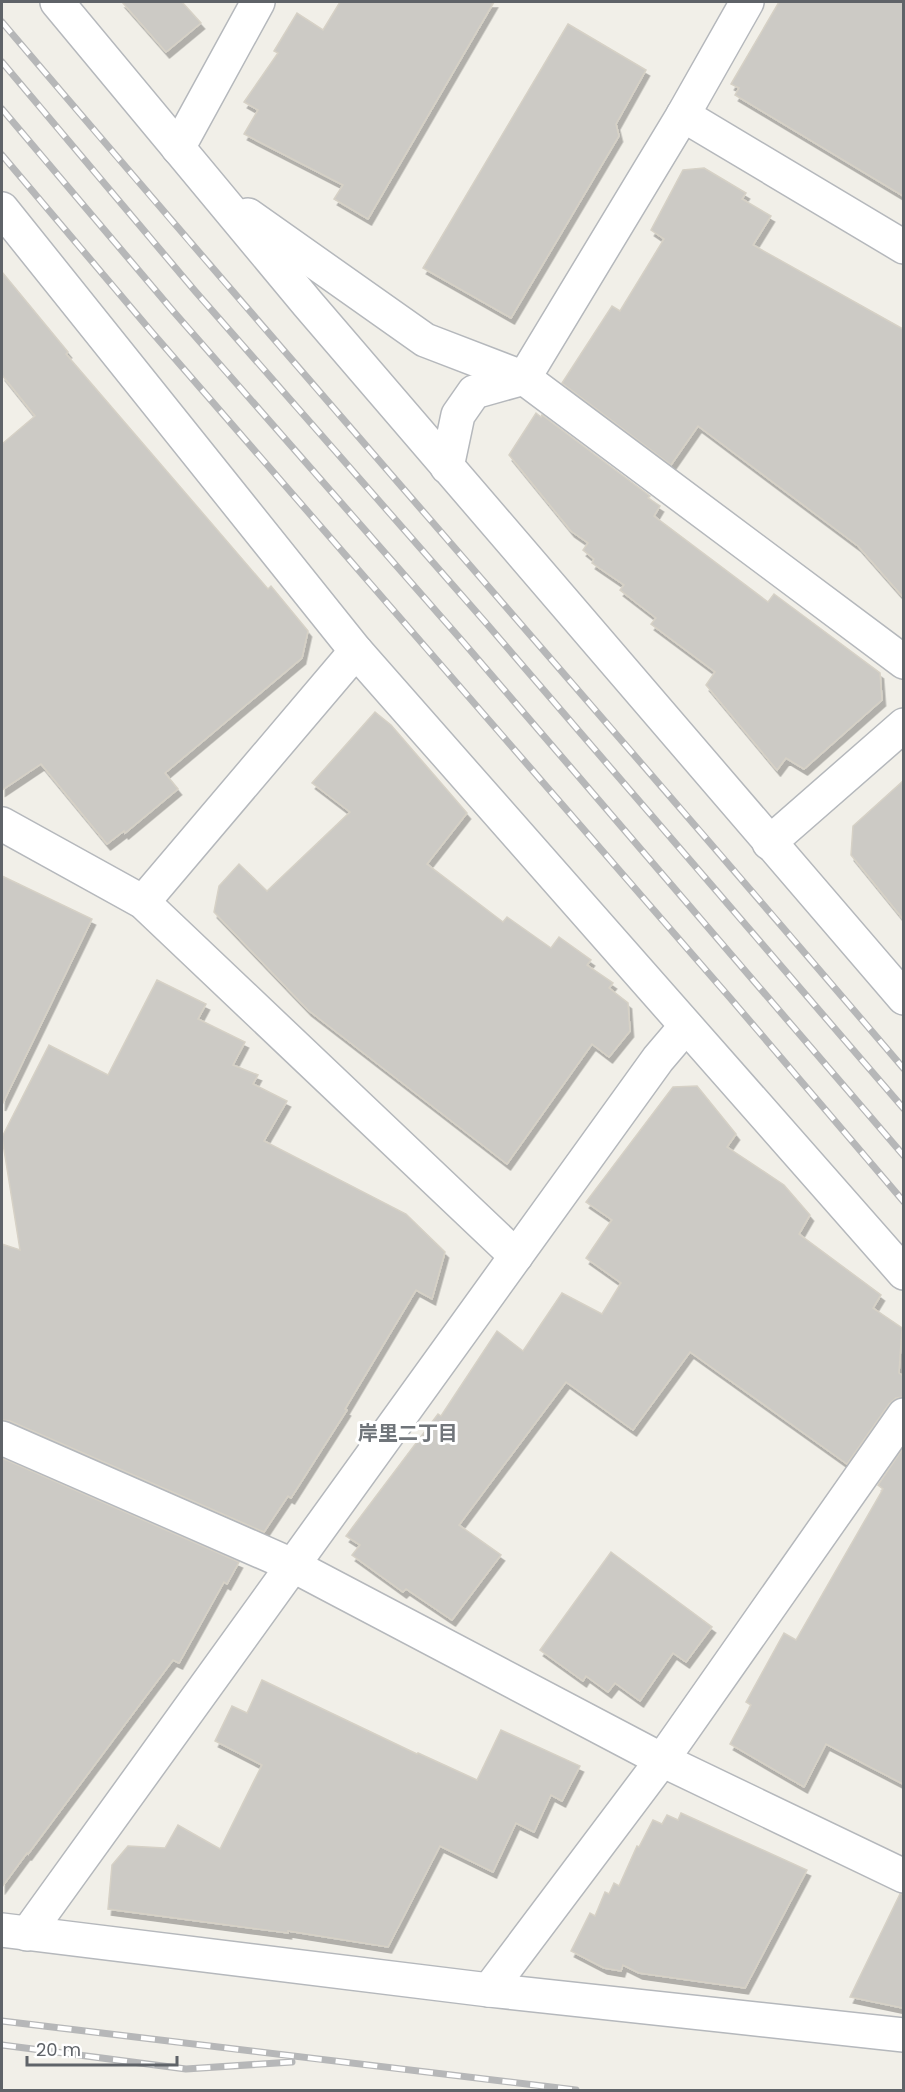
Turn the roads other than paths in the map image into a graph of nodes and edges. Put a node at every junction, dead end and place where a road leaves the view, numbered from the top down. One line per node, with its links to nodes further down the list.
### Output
1 (57, 2): 5 (street)
2 (258, 2): 5 (street)
3 (747, 2): 4 (street)
4 (683, 116): 8 (street); 9 (street)
5 (178, 148): 6 (street)
6 (213, 190): 9 (street); 10 (street)
7 (2, 209): 11 (street)
8 (903, 247)
9 (524, 378): 10 (street); 12 (street)
10 (447, 467): 15 (street)
11 (356, 651): 16 (street); 18 (street)
12 (903, 662)
13 (903, 725): 15 (street)
14 (2, 824): 16 (street)
15 (769, 843): 17 (street)
16 (143, 902): 19 (street)
17 (903, 998)
18 (686, 1026): 19 (street); 20 (street)
19 (516, 1256): 23 (street)
20 (903, 1273)
21 (903, 1415): 24 (street)
22 (2, 1438): 23 (street)
23 (292, 1565): 24 (street); 26 (street)
24 (662, 1760): 25 (street); 27 (street)
25 (903, 1876)
26 (14, 1932): 27 (street)
27 (489, 1990): 28 (street)
28 (903, 2035)

